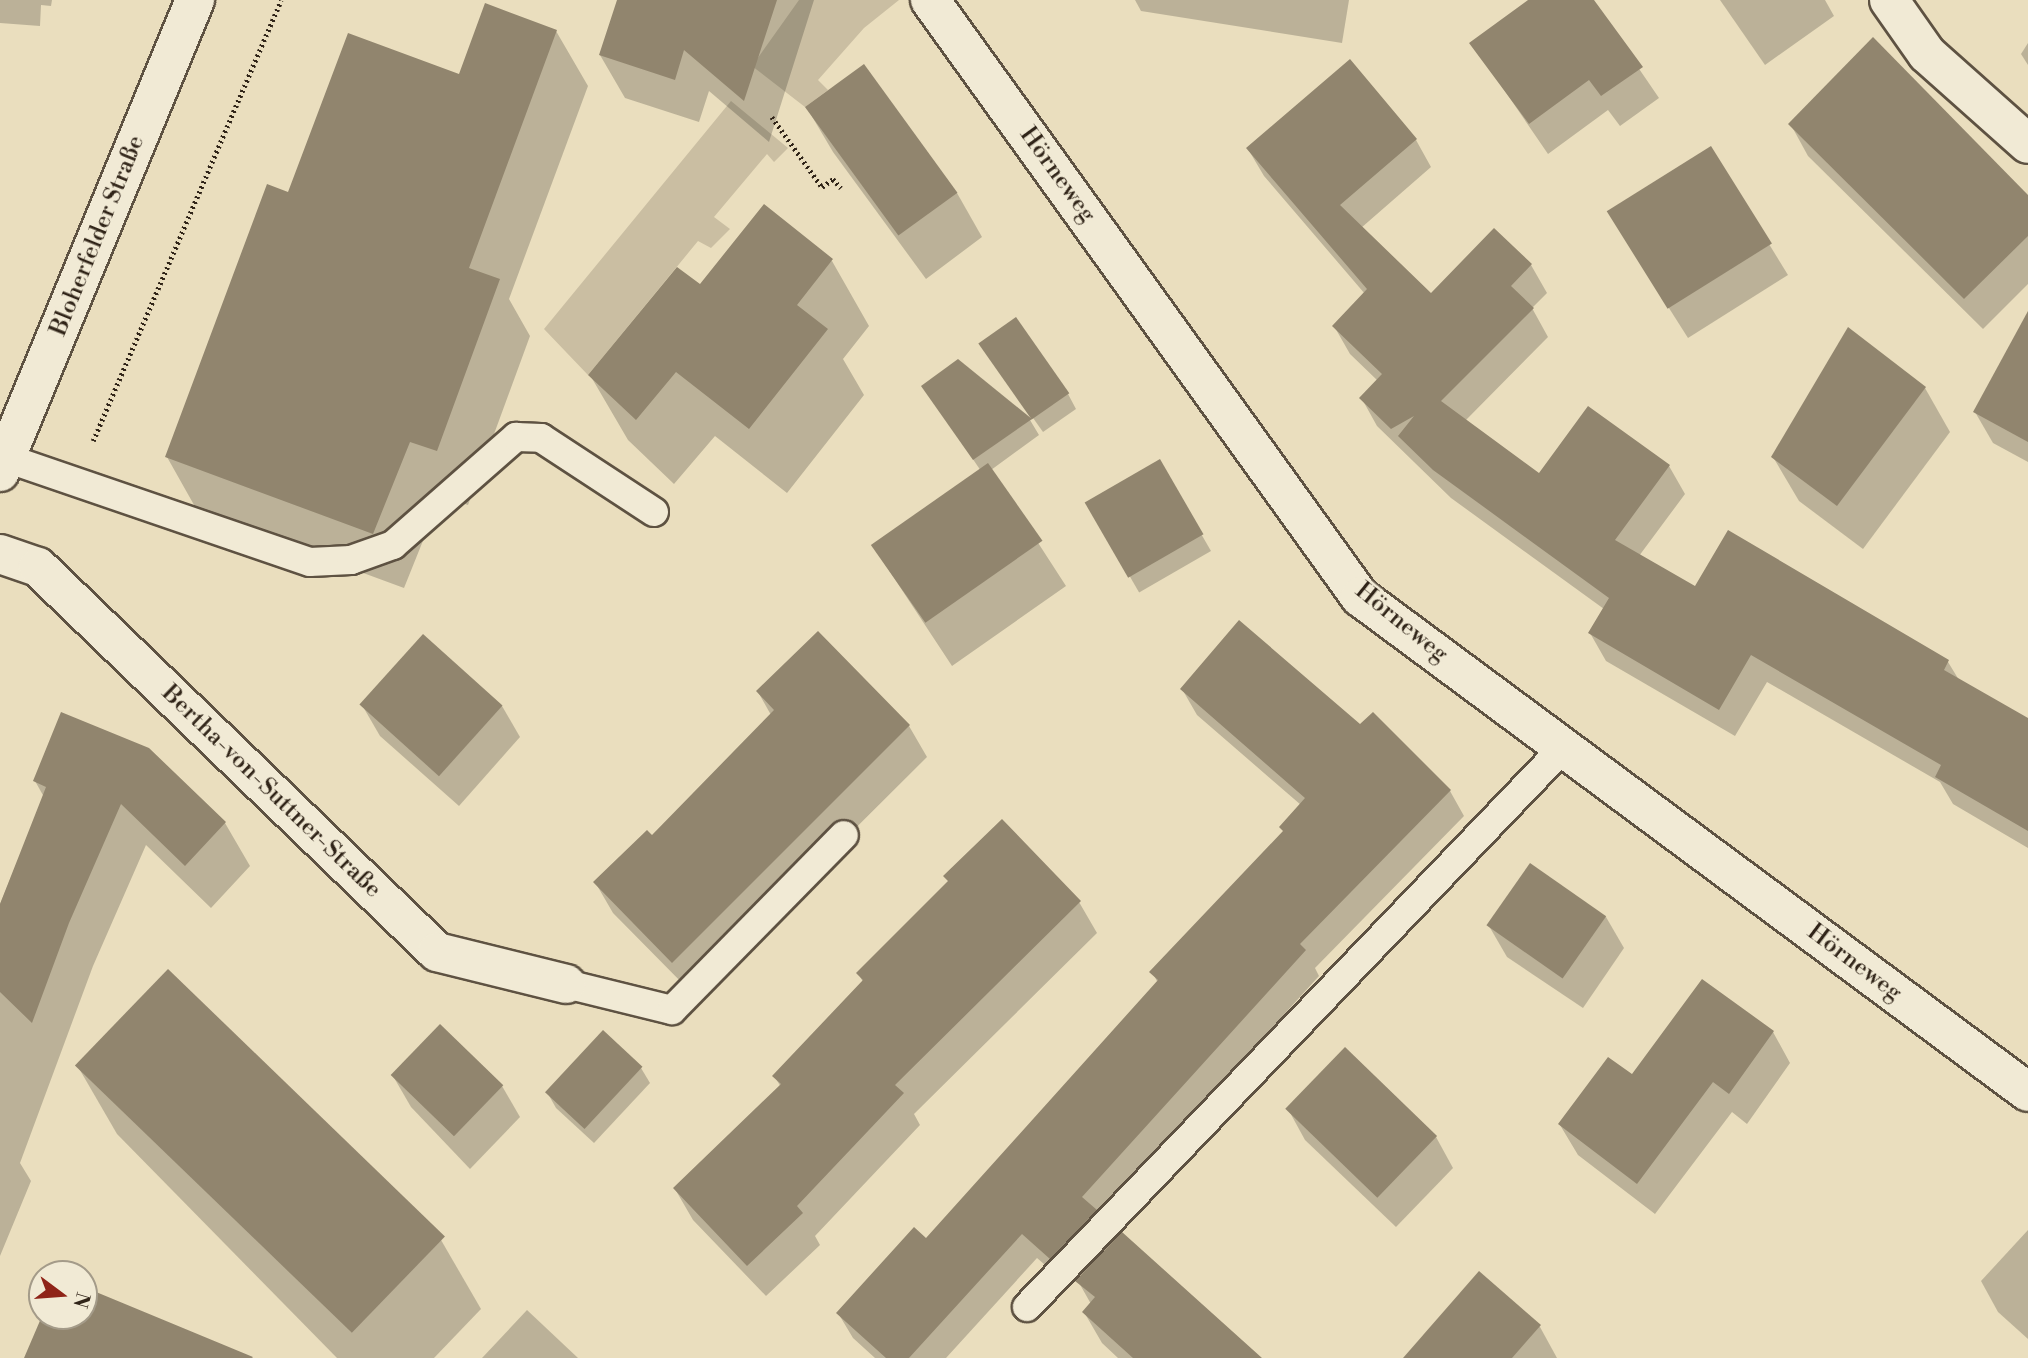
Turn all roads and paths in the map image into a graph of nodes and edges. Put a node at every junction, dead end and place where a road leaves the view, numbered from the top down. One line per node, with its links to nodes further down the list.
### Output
1 (195, 0): 8 (street, Bloherfelder Straße)
2 (281, 0): 9 (path)
3 (930, 0): 12 (street, Hörneweg)
4 (1889, 0): 6 (street)
5 (772, 117): 7 (path)
6 (2028, 144)
7 (841, 188)
8 (3, 465): 9 (lane)
9 (75, 484): 10 (lane)
10 (654, 512)
11 (0, 554): 14 (street, Bertha-von-Suttner-Straße)
12 (1563, 748): 15 (street, Hörneweg); 16 (lane)
13 (844, 835): 14 (lane)
14 (566, 984)
15 (2028, 1092)
16 (1027, 1307)

